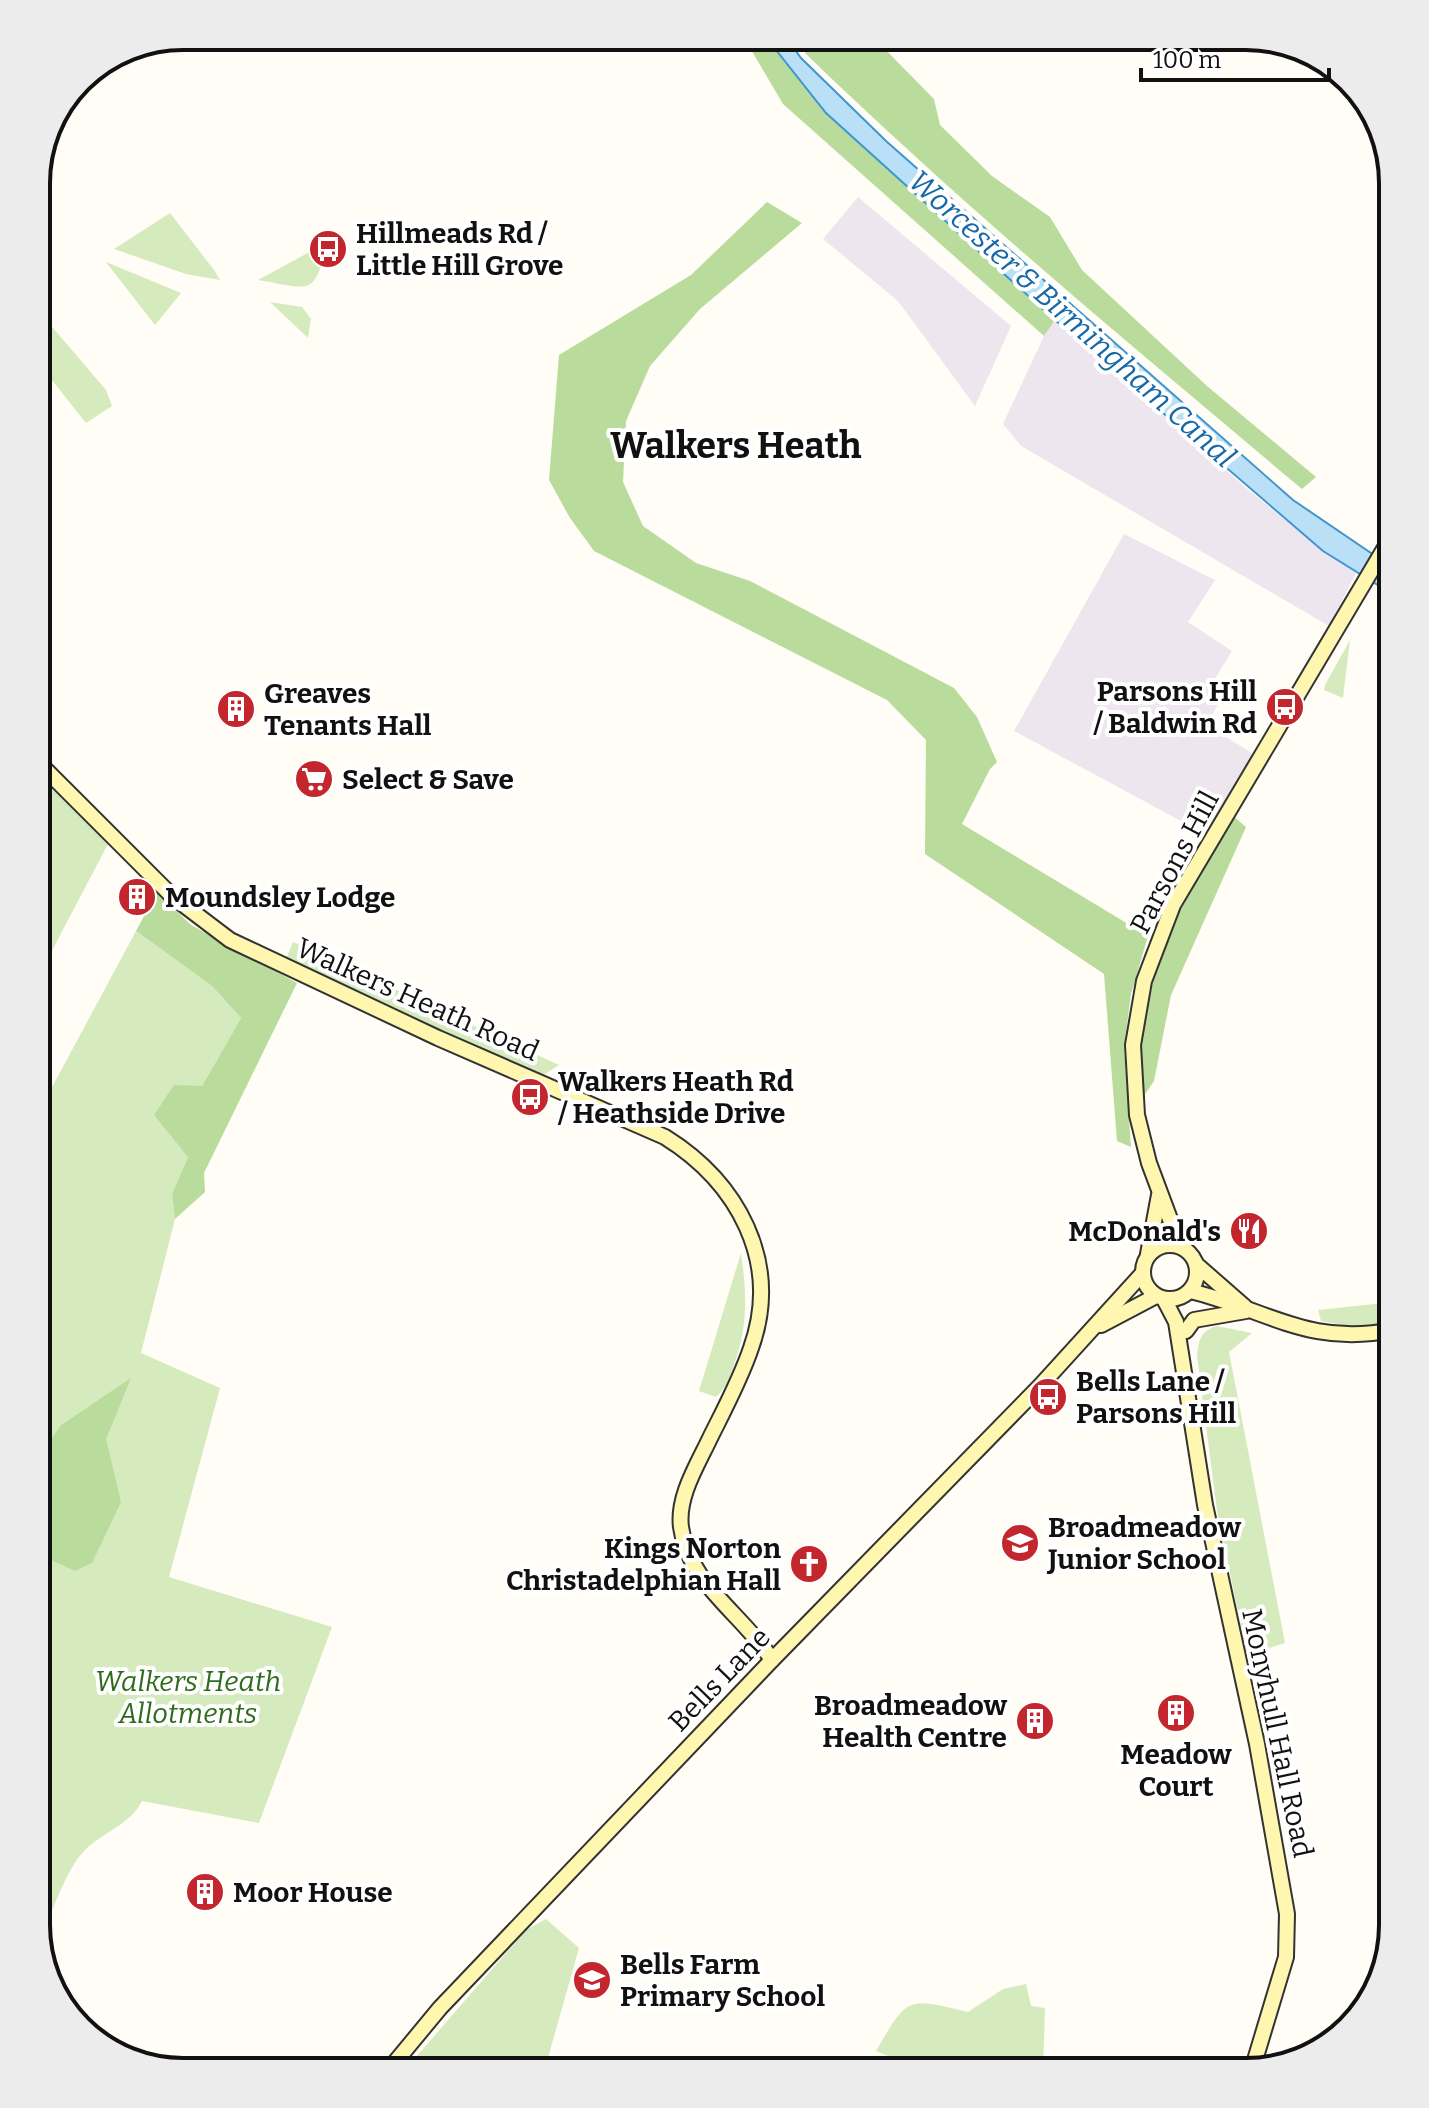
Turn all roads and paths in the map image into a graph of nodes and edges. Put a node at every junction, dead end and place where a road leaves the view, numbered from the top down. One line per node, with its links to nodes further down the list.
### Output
1 (1379, 561): 3 (street, Parsons Hill)
2 (50, 774): 15 (street, Walkers Heath Road)
3 (1159, 1195): 4 (street, Parsons Hill); 5 (street, Parsons Hill)
4 (1180, 1246): 5 (street); 6 (street)
5 (1148, 1254): 7 (street)
6 (1197, 1265): 8 (street); 10 (street)
7 (1142, 1274): 9 (street); 11 (street, Bells Lane)
8 (1188, 1292): 9 (street); 10 (street); 12 (street, Monyhull Hall Road)
9 (1160, 1298): 11 (street, Bells Lane); 14 (street, Monyhull Hall Road)
10 (1249, 1312): 12 (street); 13 (street)
11 (1094, 1329): 15 (street, Bells Lane)
12 (1186, 1331): 14 (street, Monyhull Hall Road)
13 (1379, 1331)
14 (1183, 1357): 16 (street, Monyhull Hall Road)
15 (772, 1660): 17 (street, Bells Lane)
16 (1256, 2057)
17 (399, 2058)

